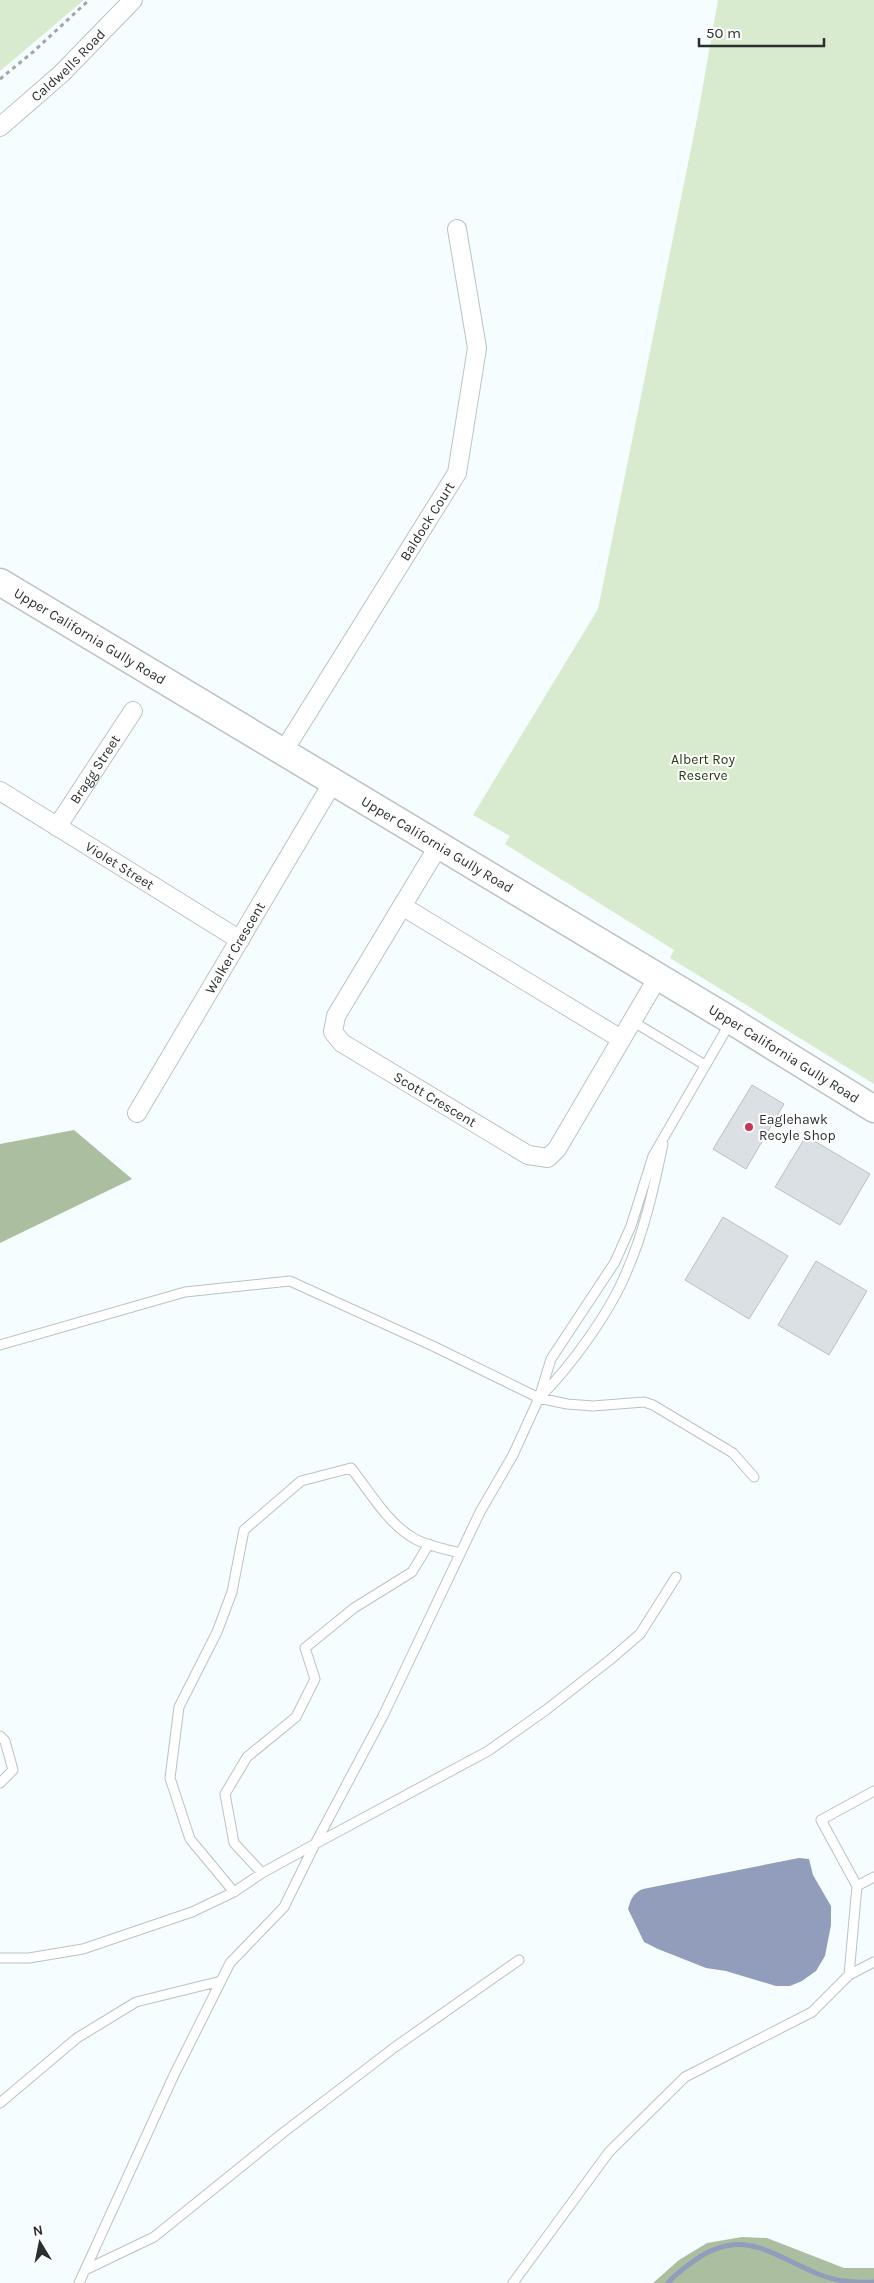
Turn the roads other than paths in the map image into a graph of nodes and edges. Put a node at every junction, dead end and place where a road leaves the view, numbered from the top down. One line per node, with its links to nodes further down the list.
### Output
1 (133, 0): 2 (street, Caldwells Road)
2 (0, 127)
3 (458, 229): 6 (street, Baldock Court)
4 (0, 582): 6 (street, Upper California Gully Road)
5 (134, 712): 9 (street, Bragg Street)
6 (283, 752): 7 (street, Upper California Gully Road)
7 (333, 782): 10 (street, Upper California Gully Road); 12 (street, Walker Crescent)
8 (0, 791): 9 (street, Violet Street)
9 (57, 827): 12 (street, Violet Street)
10 (439, 845): 11 (street, Scott Crescent); 13 (street, Upper California Gully Road)
11 (402, 906): 16 (street); 16 (street, Scott Crescent)
12 (240, 940): 19 (street, Walker Crescent)
13 (658, 977): 14 (street, Scott Crescent); 15 (street, Upper California Gully Road)
14 (632, 1021): 16 (street, Scott Crescent); 17 (lane)
15 (732, 1021): 17 (lane); 18 (street, Upper California Gully Road)
16 (621, 1039)
17 (705, 1065): 20 (lane)
18 (874, 1109)
19 (137, 1113)
20 (664, 1136): 22 (lane); 22 (lane)
21 (0, 1344): 22 (lane)
22 (539, 1398): 23 (lane); 25 (lane)
23 (754, 1477)
24 (429, 1544): 25 (lane); 31 (lane); 34 (lane)
25 (460, 1553): 30 (lane)
26 (676, 1577): 30 (lane)
27 (0, 1736): 28 (lane)
28 (0, 1783)
29 (874, 1791): 33 (lane)
30 (315, 1844): 31 (lane); 39 (lane)
31 (262, 1873): 34 (lane)
32 (874, 1877): 33 (lane)
33 (857, 1886): 38 (lane)
34 (234, 1892): 35 (lane)
35 (0, 1958)
36 (519, 1960): 41 (lane)
37 (874, 1962): 38 (lane)
38 (849, 1975): 43 (lane)
39 (221, 1981): 40 (lane); 41 (lane)
40 (0, 2103)
41 (84, 2270): 42 (lane)
42 (78, 2283)
43 (513, 2283)

